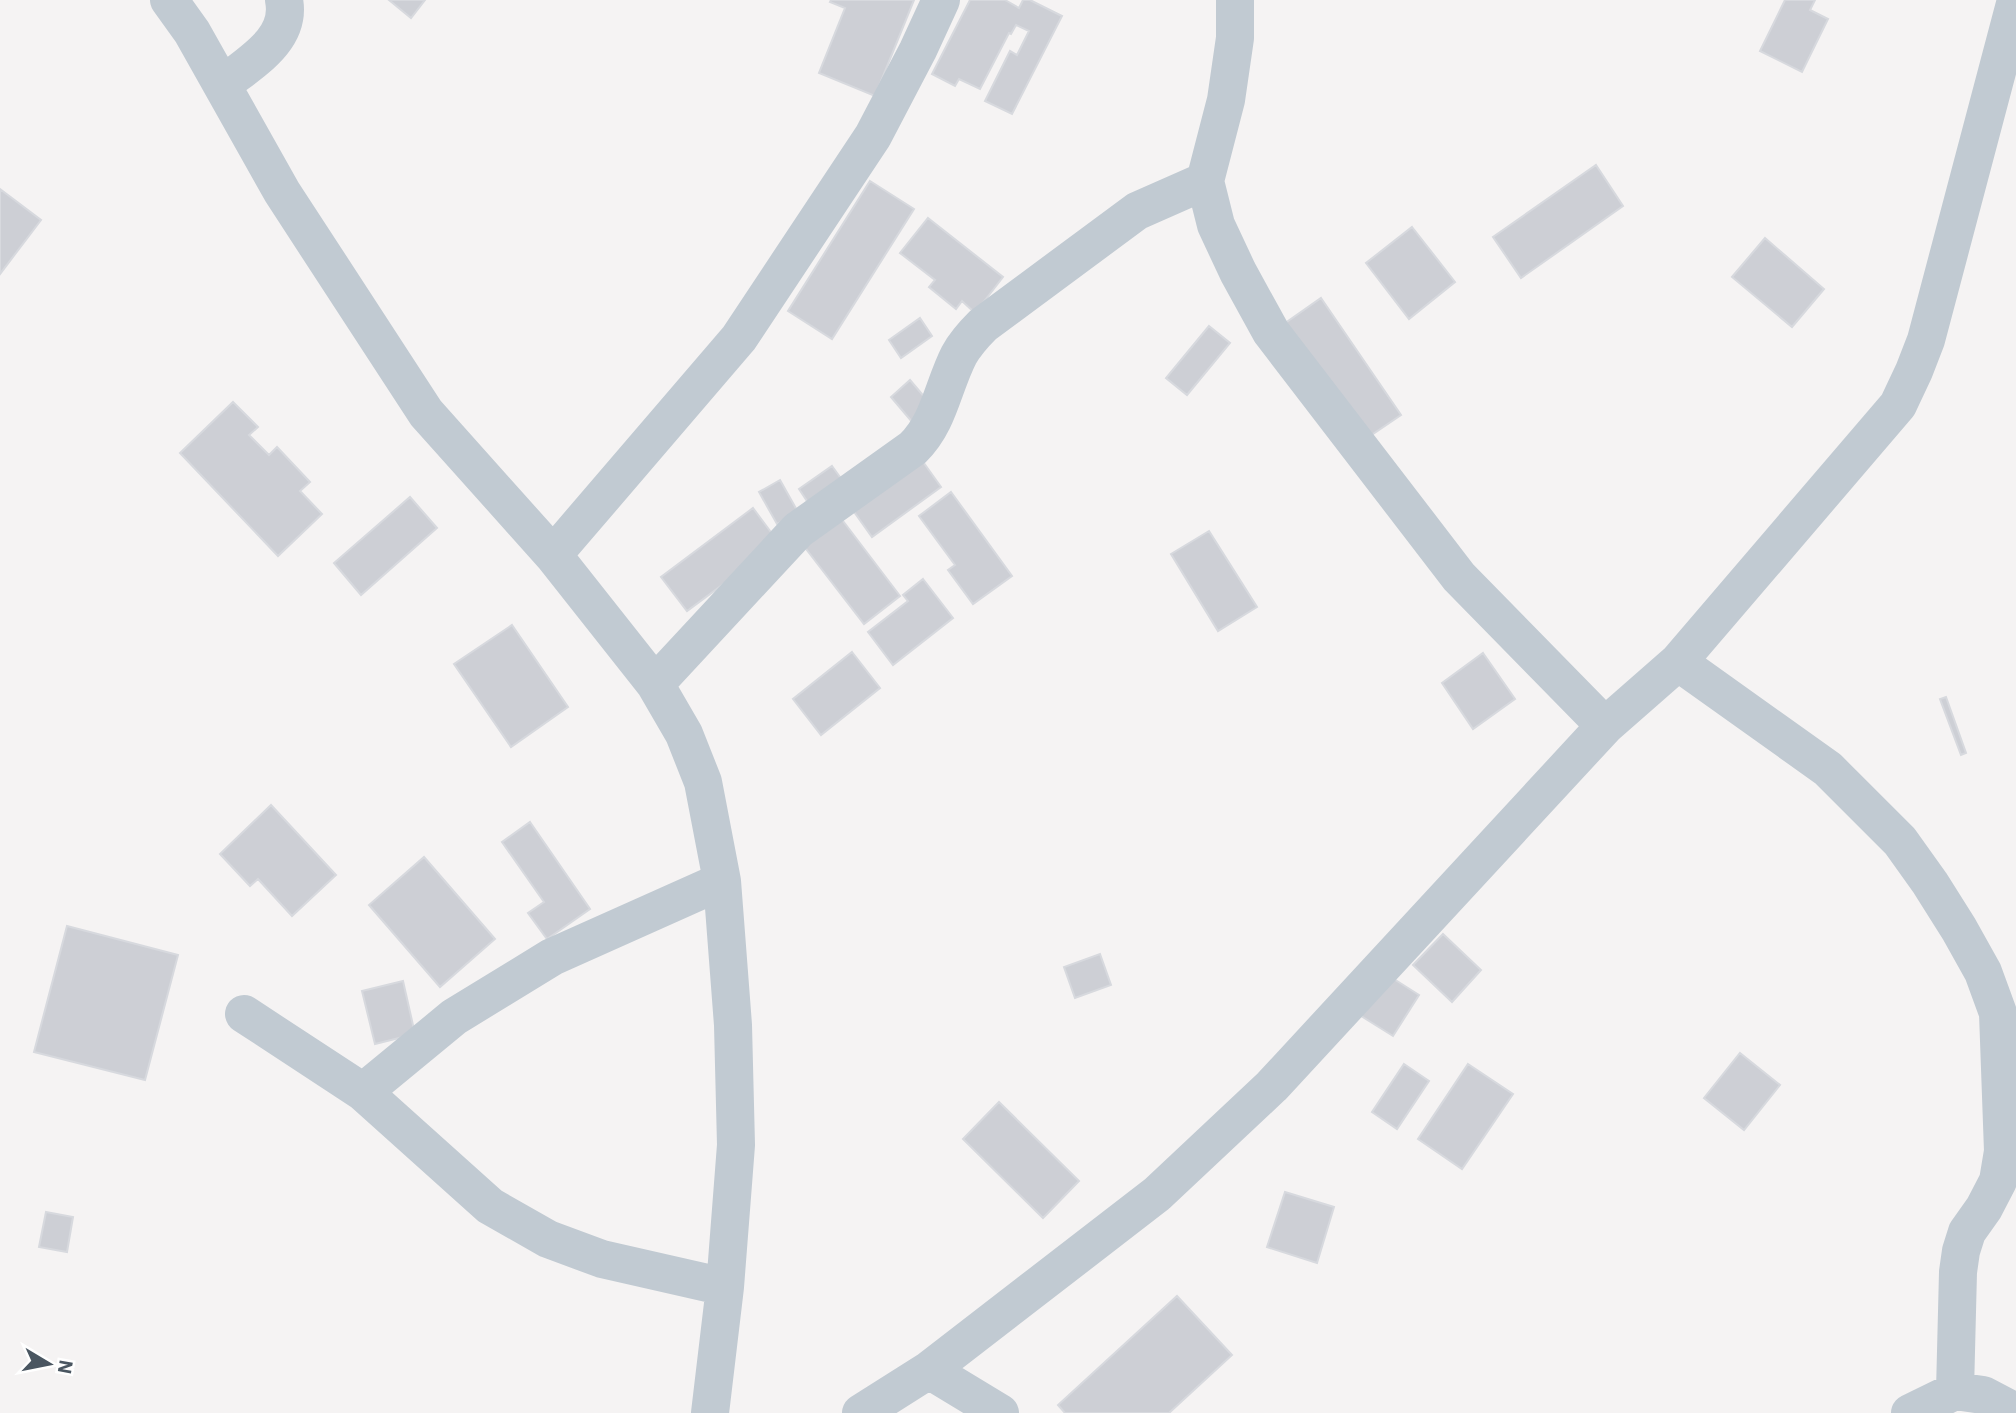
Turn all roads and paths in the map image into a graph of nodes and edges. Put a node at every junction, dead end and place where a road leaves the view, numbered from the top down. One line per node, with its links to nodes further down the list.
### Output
1 (169, 0): 6 (street)
2 (284, 0): 6 (street)
3 (941, 0): 8 (street)
4 (1235, 0): 7 (street)
5 (2015, 0): 9 (street)
6 (222, 85): 8 (street)
7 (1205, 181): 10 (street); 11 (street)
8 (553, 555): 10 (street)
9 (1678, 663): 11 (street); 13 (street)
10 (656, 684): 12 (street)
11 (1605, 726): 17 (street)
12 (722, 881): 15 (street); 16 (street)
13 (2007, 1010): 18 (street)
14 (244, 1014): 15 (street)
15 (363, 1092): 16 (street)
16 (725, 1287): 20 (street)
17 (929, 1370): 21 (street); 22 (street)
18 (1955, 1391): 19 (street); 23 (street)
19 (2016, 1412)
20 (710, 1413)
21 (861, 1413)
22 (1000, 1413)
23 (1910, 1413)

